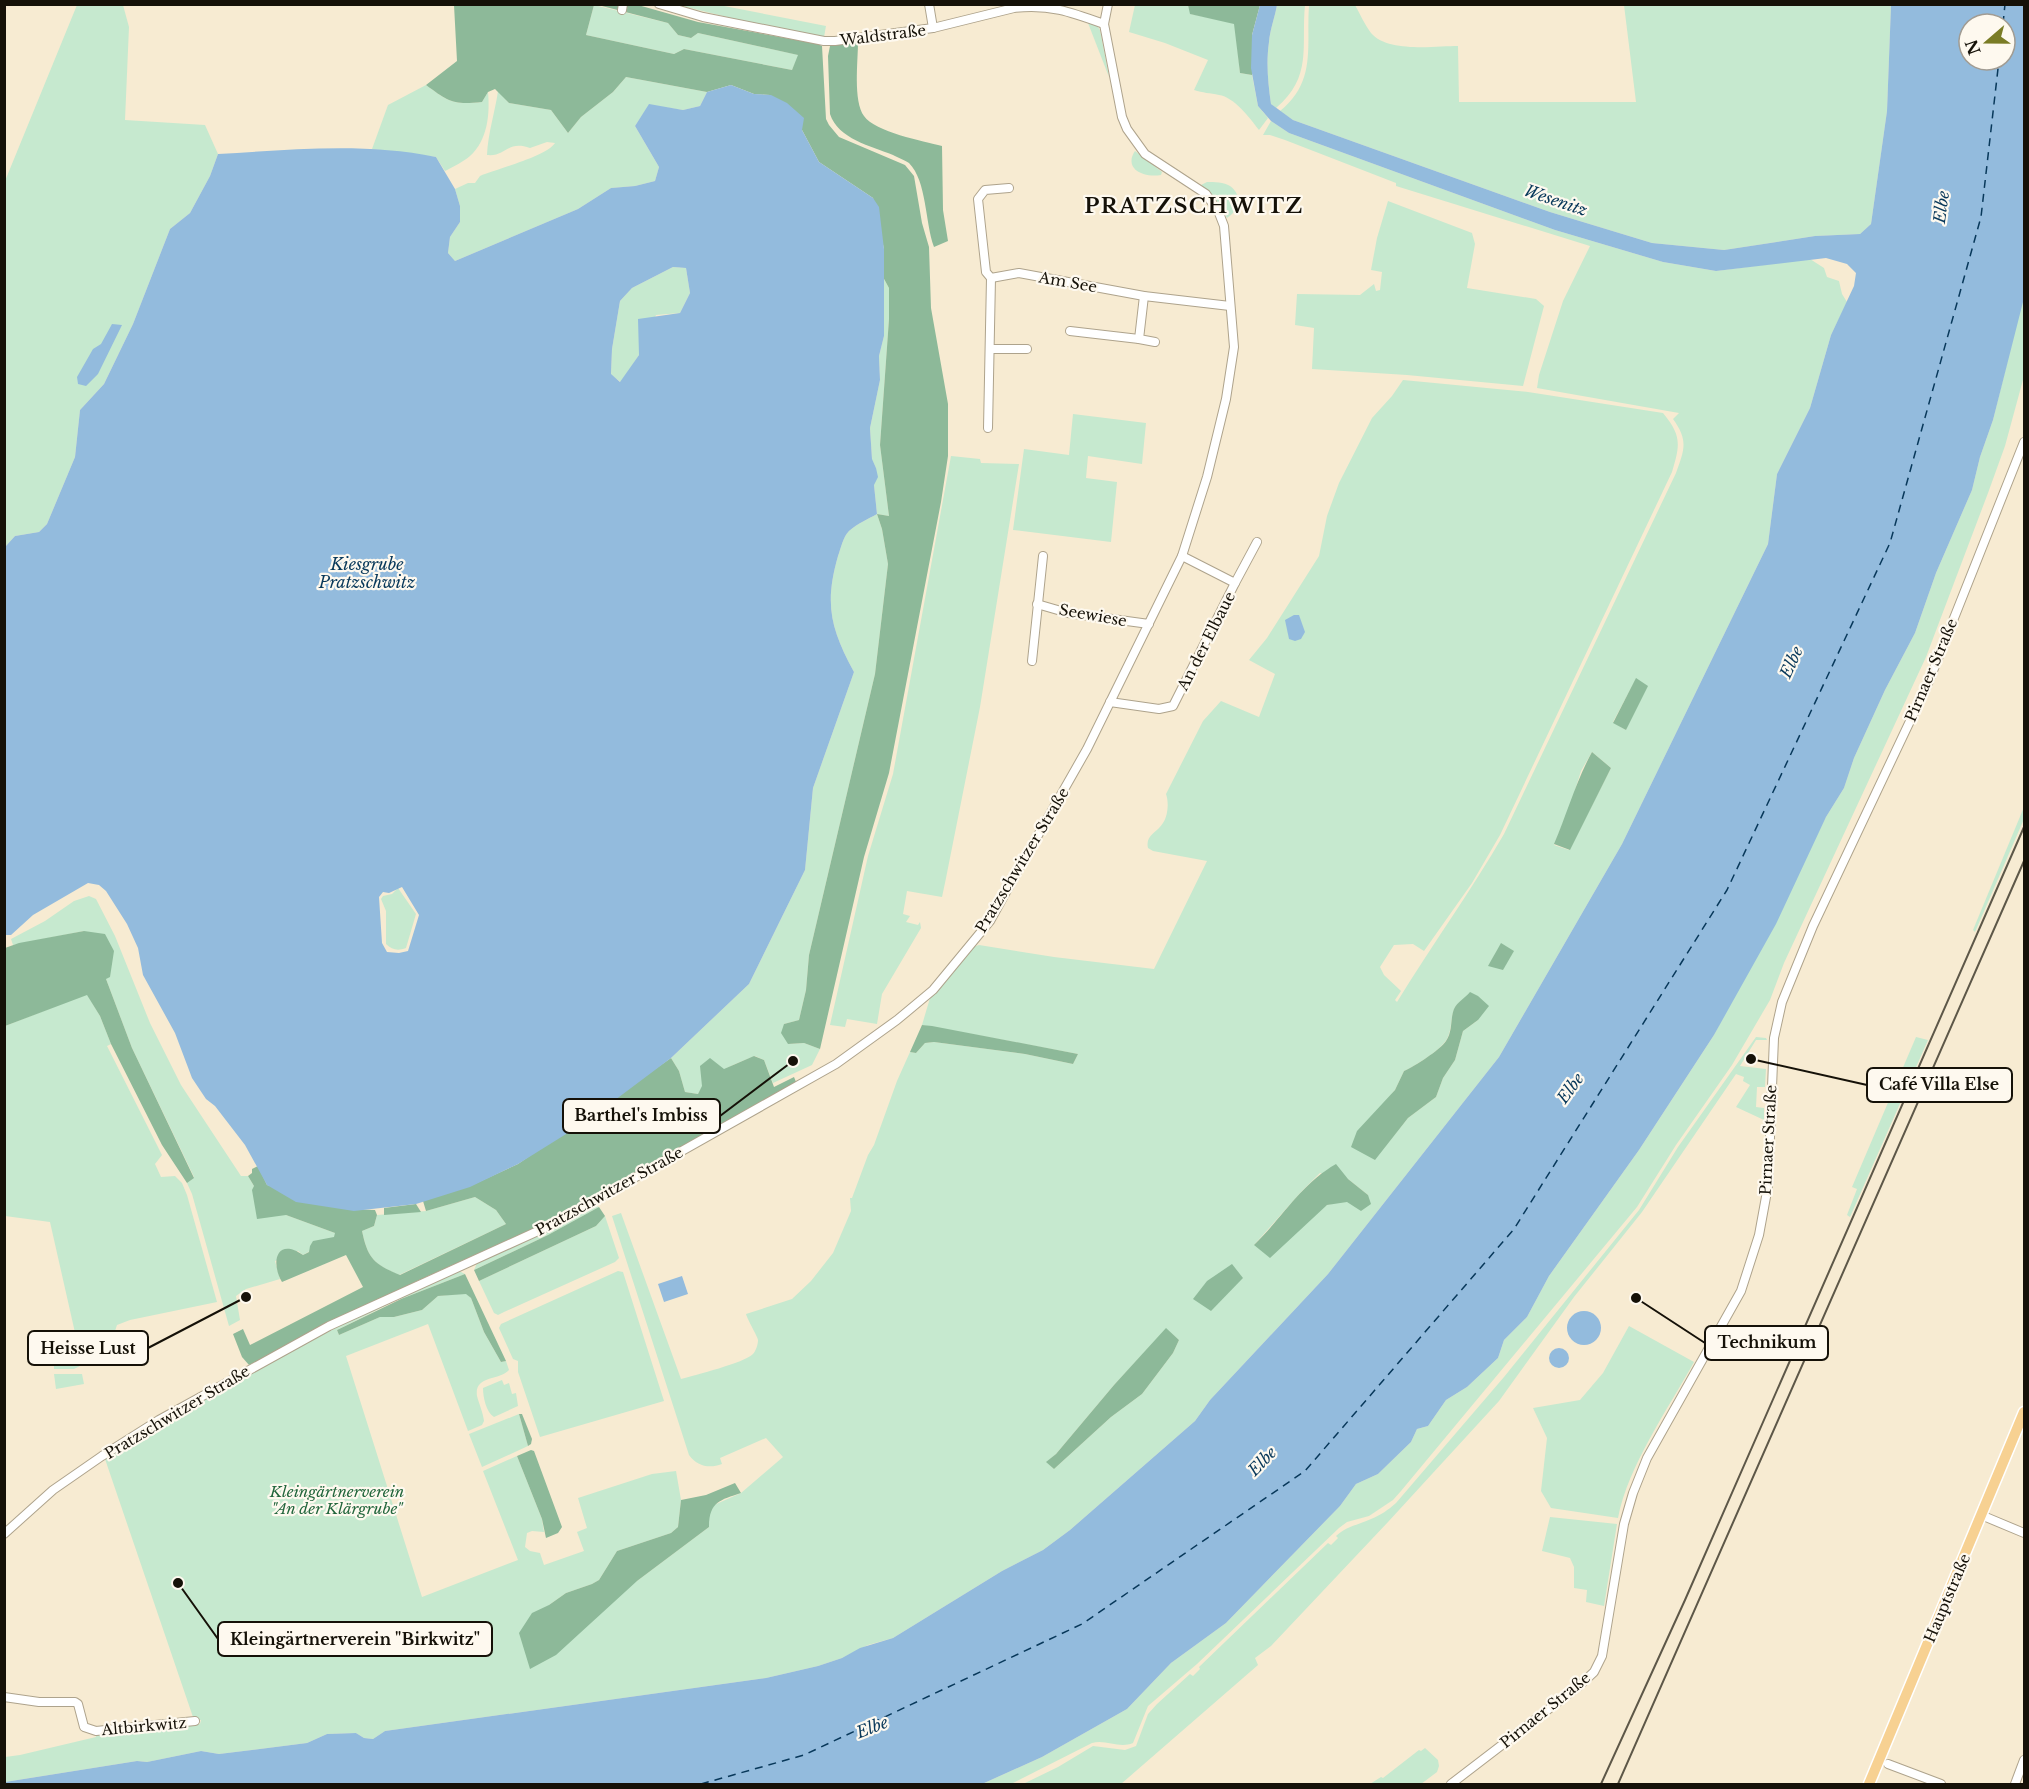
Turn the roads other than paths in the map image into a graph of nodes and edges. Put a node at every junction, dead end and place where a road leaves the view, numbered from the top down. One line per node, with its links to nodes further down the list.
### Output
1 (659, 4): 5 (street, Waldstraße)
2 (929, 4): 5 (street)
3 (1108, 4): 4 (street, Pratzschwitzer Straße)
4 (1104, 24): 5 (street, Waldstraße); 9 (street, Pratzschwitzer Straße)
5 (933, 28)
6 (1009, 188): 7 (street)
7 (992, 278): 8 (street, Am See); 13 (street)
8 (1144, 297): 9 (street, Am See); 11 (street)
9 (1230, 306): 19 (street, Pratzschwitzer Straße)
10 (1070, 332): 11 (street)
11 (1139, 339): 12 (street)
12 (1155, 342)
13 (991, 349): 14 (street); 15 (street)
14 (1027, 349)
15 (988, 428)
16 (2025, 442): 33 (street, Pirnaer Straße)
17 (1257, 542): 20 (street, An der Elbaue)
18 (1043, 556): 21 (street, Seewiese)
19 (1182, 556): 20 (street, An der Elbaue); 22 (street, Pratzschwitzer Straße)
20 (1235, 583): 24 (street, An der Elbaue)
21 (1037, 604): 22 (street, Seewiese); 23 (street, Seewiese)
22 (1149, 624): 24 (street, Pratzschwitzer Straße)
23 (1032, 661)
24 (1110, 702): 28 (street, Pratzschwitzer Straße)
25 (2025, 1412): 26 (main road, Hauptstraße)
26 (1981, 1515): 27 (street); 34 (main road, Hauptstraße)
27 (2025, 1533)
28 (4, 1534)
29 (4, 1697): 30 (street, Altbirkwitz)
30 (195, 1721)
31 (2025, 1760): 36 (street)
32 (1888, 1764): 35 (street)
33 (1451, 1785)
34 (1869, 1785)
35 (1941, 1785)
36 (2015, 1785)

